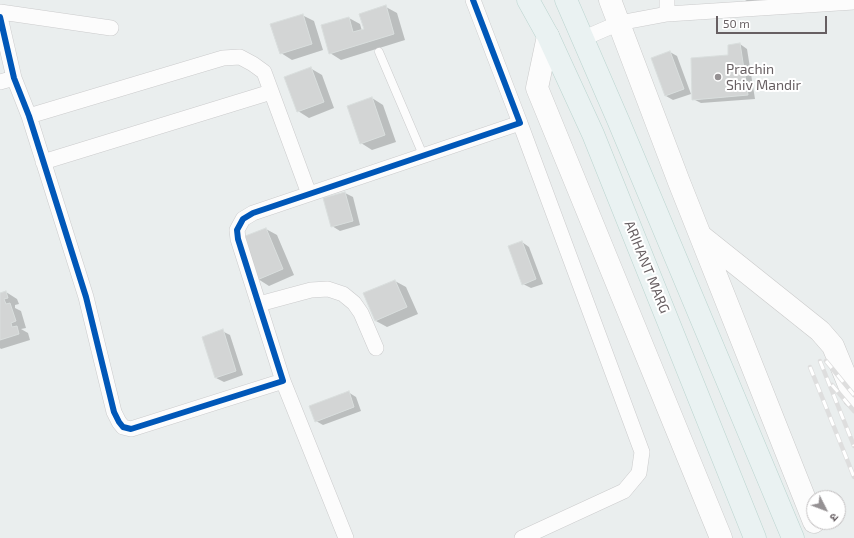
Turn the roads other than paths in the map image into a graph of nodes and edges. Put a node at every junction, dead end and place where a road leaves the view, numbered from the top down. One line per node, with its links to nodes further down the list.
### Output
1 (473, 0): 21 (street)
2 (528, 0): 14 (main road, ARIHANT MARG)
3 (566, 0): 15 (main road, ARIHANT MARG)
4 (610, 0): 12 (street)
5 (824, 2): 6 (street); 7 (street)
6 (854, 2)
7 (780, 4): 8 (street)
8 (734, 5): 9 (street)
9 (667, 7): 12 (street)
10 (0, 12): 13 (street)
11 (0, 17): 17 (street)
12 (619, 23): 15 (street); 25 (street)
13 (111, 28)
14 (548, 36): 33 (street); 34 (main road, ARIHANT MARG)
15 (582, 39): 35 (main road, ARIHANT MARG)
16 (380, 52): 22 (lane)
17 (14, 78): 18 (street); 20 (street)
18 (0, 82)
19 (271, 92): 20 (street); 23 (street); 24 (street)
20 (29, 116): 23 (street)
21 (520, 122): 22 (street); 32 (street)
22 (423, 155): 24 (street)
23 (43, 162): 28 (street)
24 (309, 194): 26 (street)
25 (700, 235): 29 (street); 30 (street)
26 (259, 304): 27 (street); 28 (street)
27 (376, 348)
28 (283, 381): 31 (street)
29 (854, 397)
30 (806, 502)
31 (346, 538)
32 (522, 538)
33 (721, 538)
34 (755, 538)
35 (793, 538)

